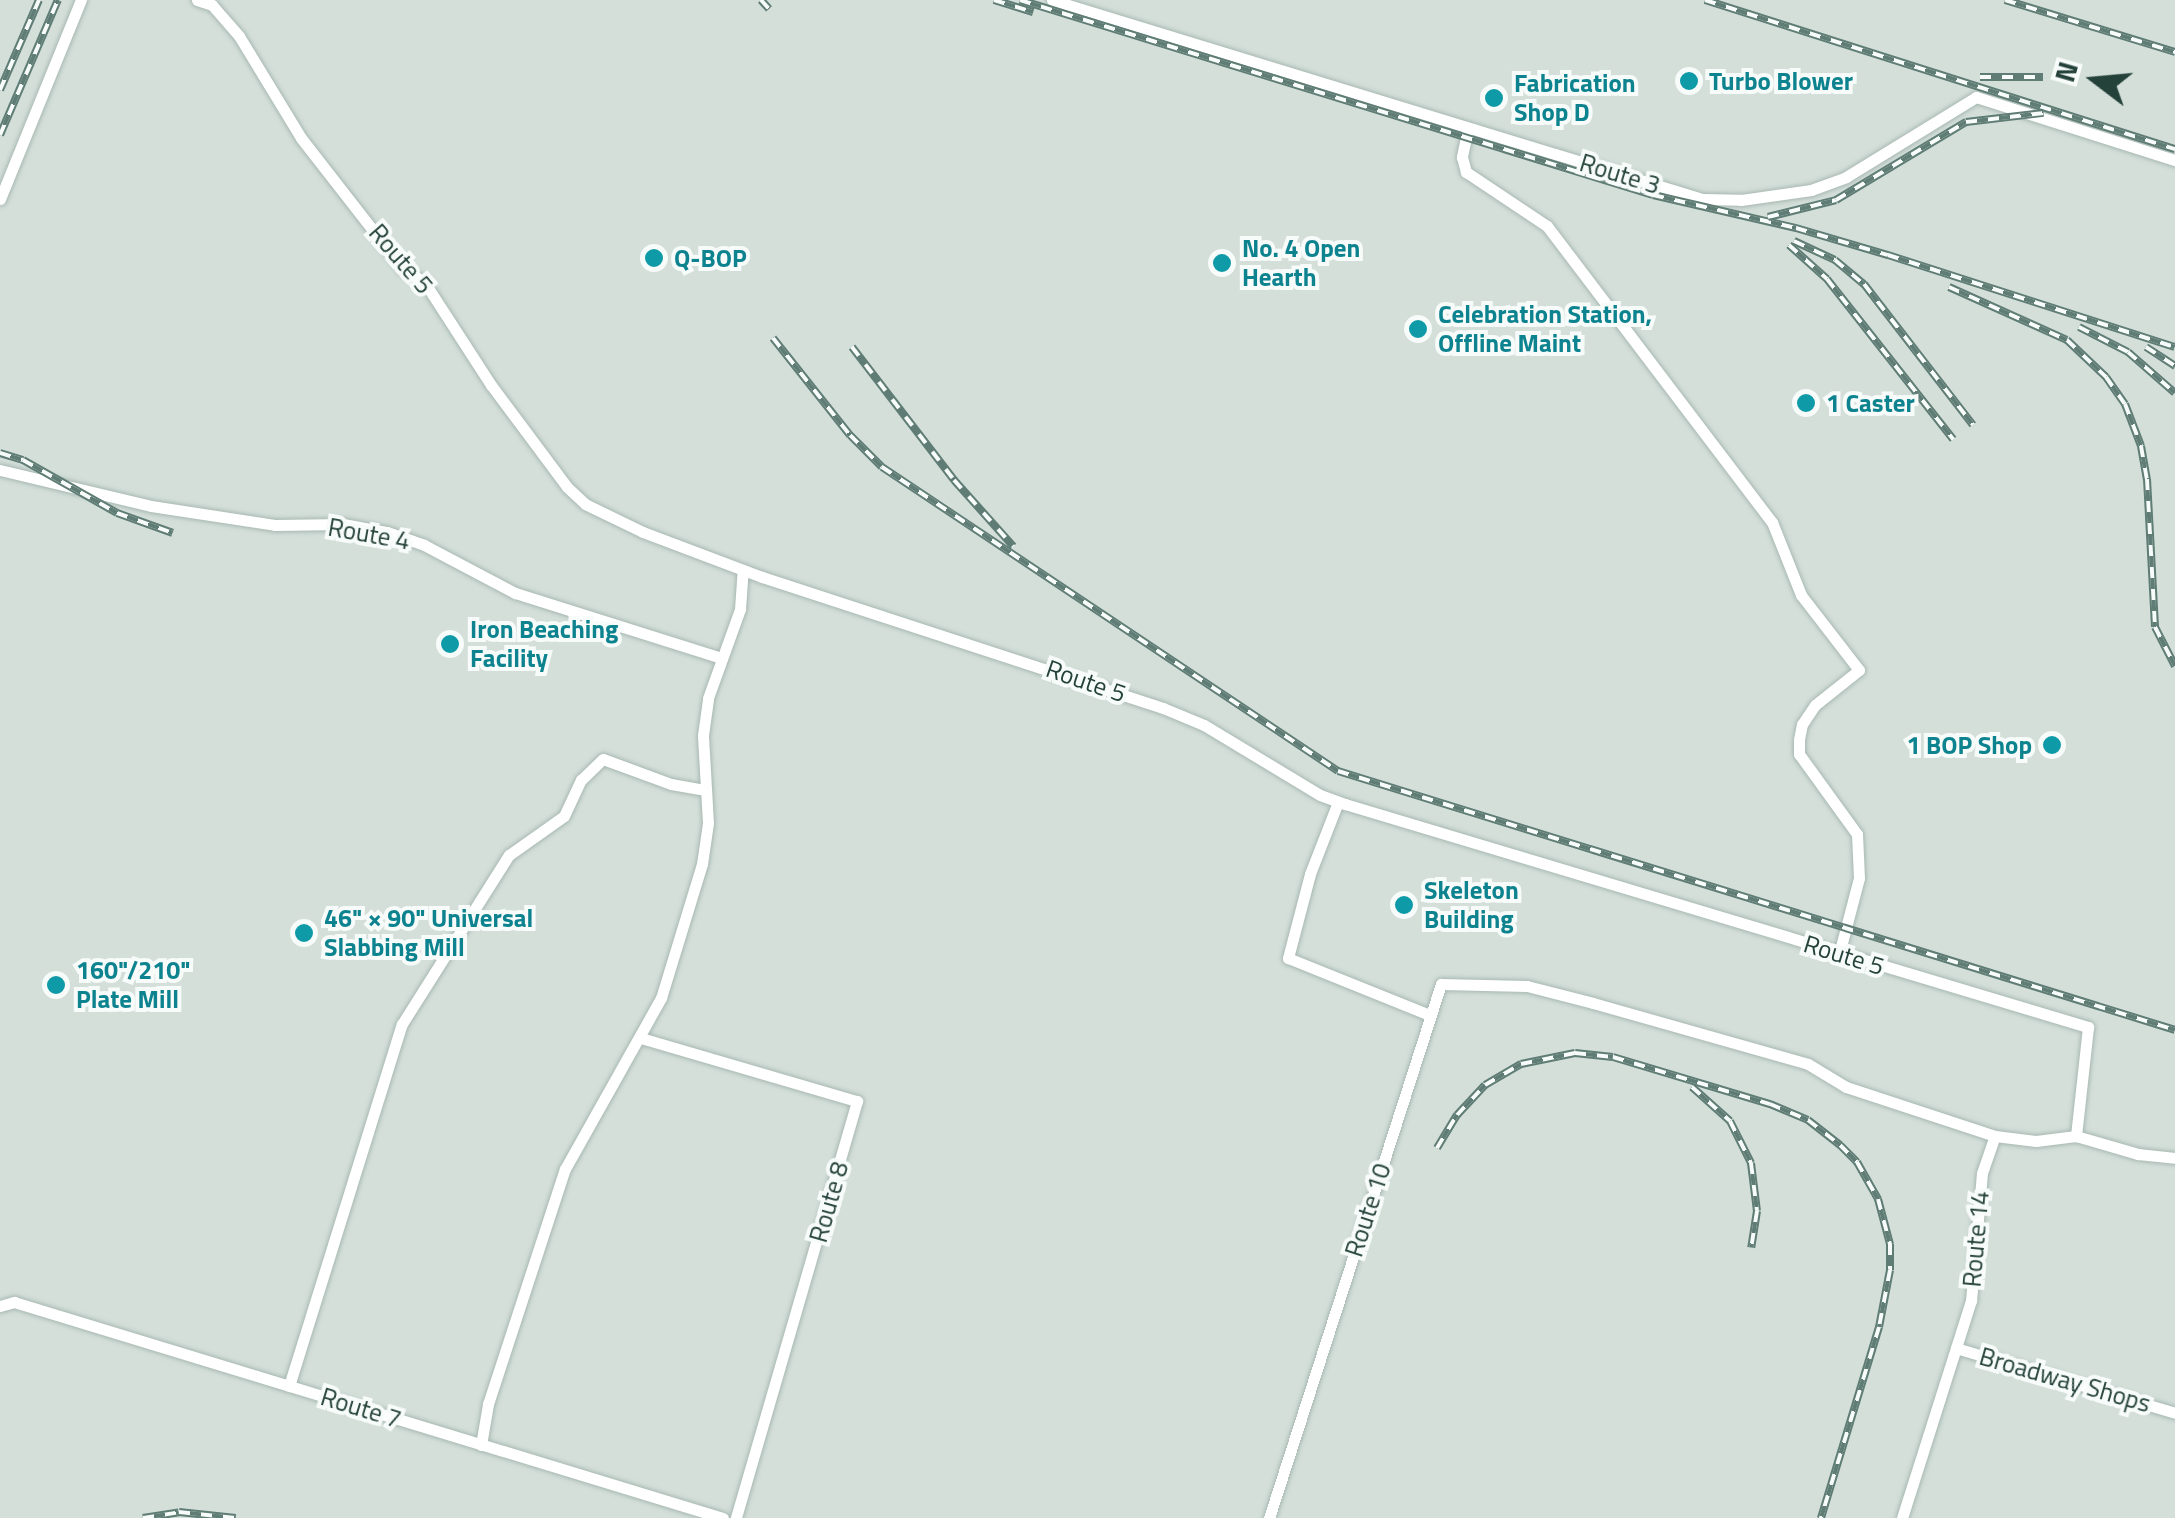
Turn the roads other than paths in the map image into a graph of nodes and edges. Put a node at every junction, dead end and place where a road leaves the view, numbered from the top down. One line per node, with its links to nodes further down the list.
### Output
1 (81, 0): 6 (street)
2 (197, 0): 8 (street, Route 5)
3 (1052, 0): 4 (street, Route 3)
4 (1468, 128): 5 (street, Route 3); 12 (street)
5 (2175, 160)
6 (0, 199)
7 (0, 470): 9 (street, Route 4)
8 (743, 570): 9 (street); 11 (street, Route 5)
9 (721, 658): 10 (street)
10 (706, 790): 14 (street); 20 (street)
11 (1338, 802): 12 (street, Route 5); 13 (street)
12 (1839, 954): 16 (street, Route 5)
13 (1430, 1015): 15 (street, Route 10); 25 (street, Route 10)
14 (641, 1038): 22 (street); 24 (street, Route 8)
15 (1995, 1136): 16 (street); 19 (street, Route 14)
16 (2076, 1136): 17 (street)
17 (2175, 1158)
18 (0, 1306): 20 (street, Route 7)
19 (1956, 1348): 21 (street, Broadway Shops); 26 (street, Route 14)
20 (289, 1386): 22 (street, Route 7)
21 (2175, 1413)
22 (481, 1444): 23 (street, Route 7)
23 (723, 1518)
24 (736, 1518)
25 (1269, 1518)
26 (1902, 1518)

